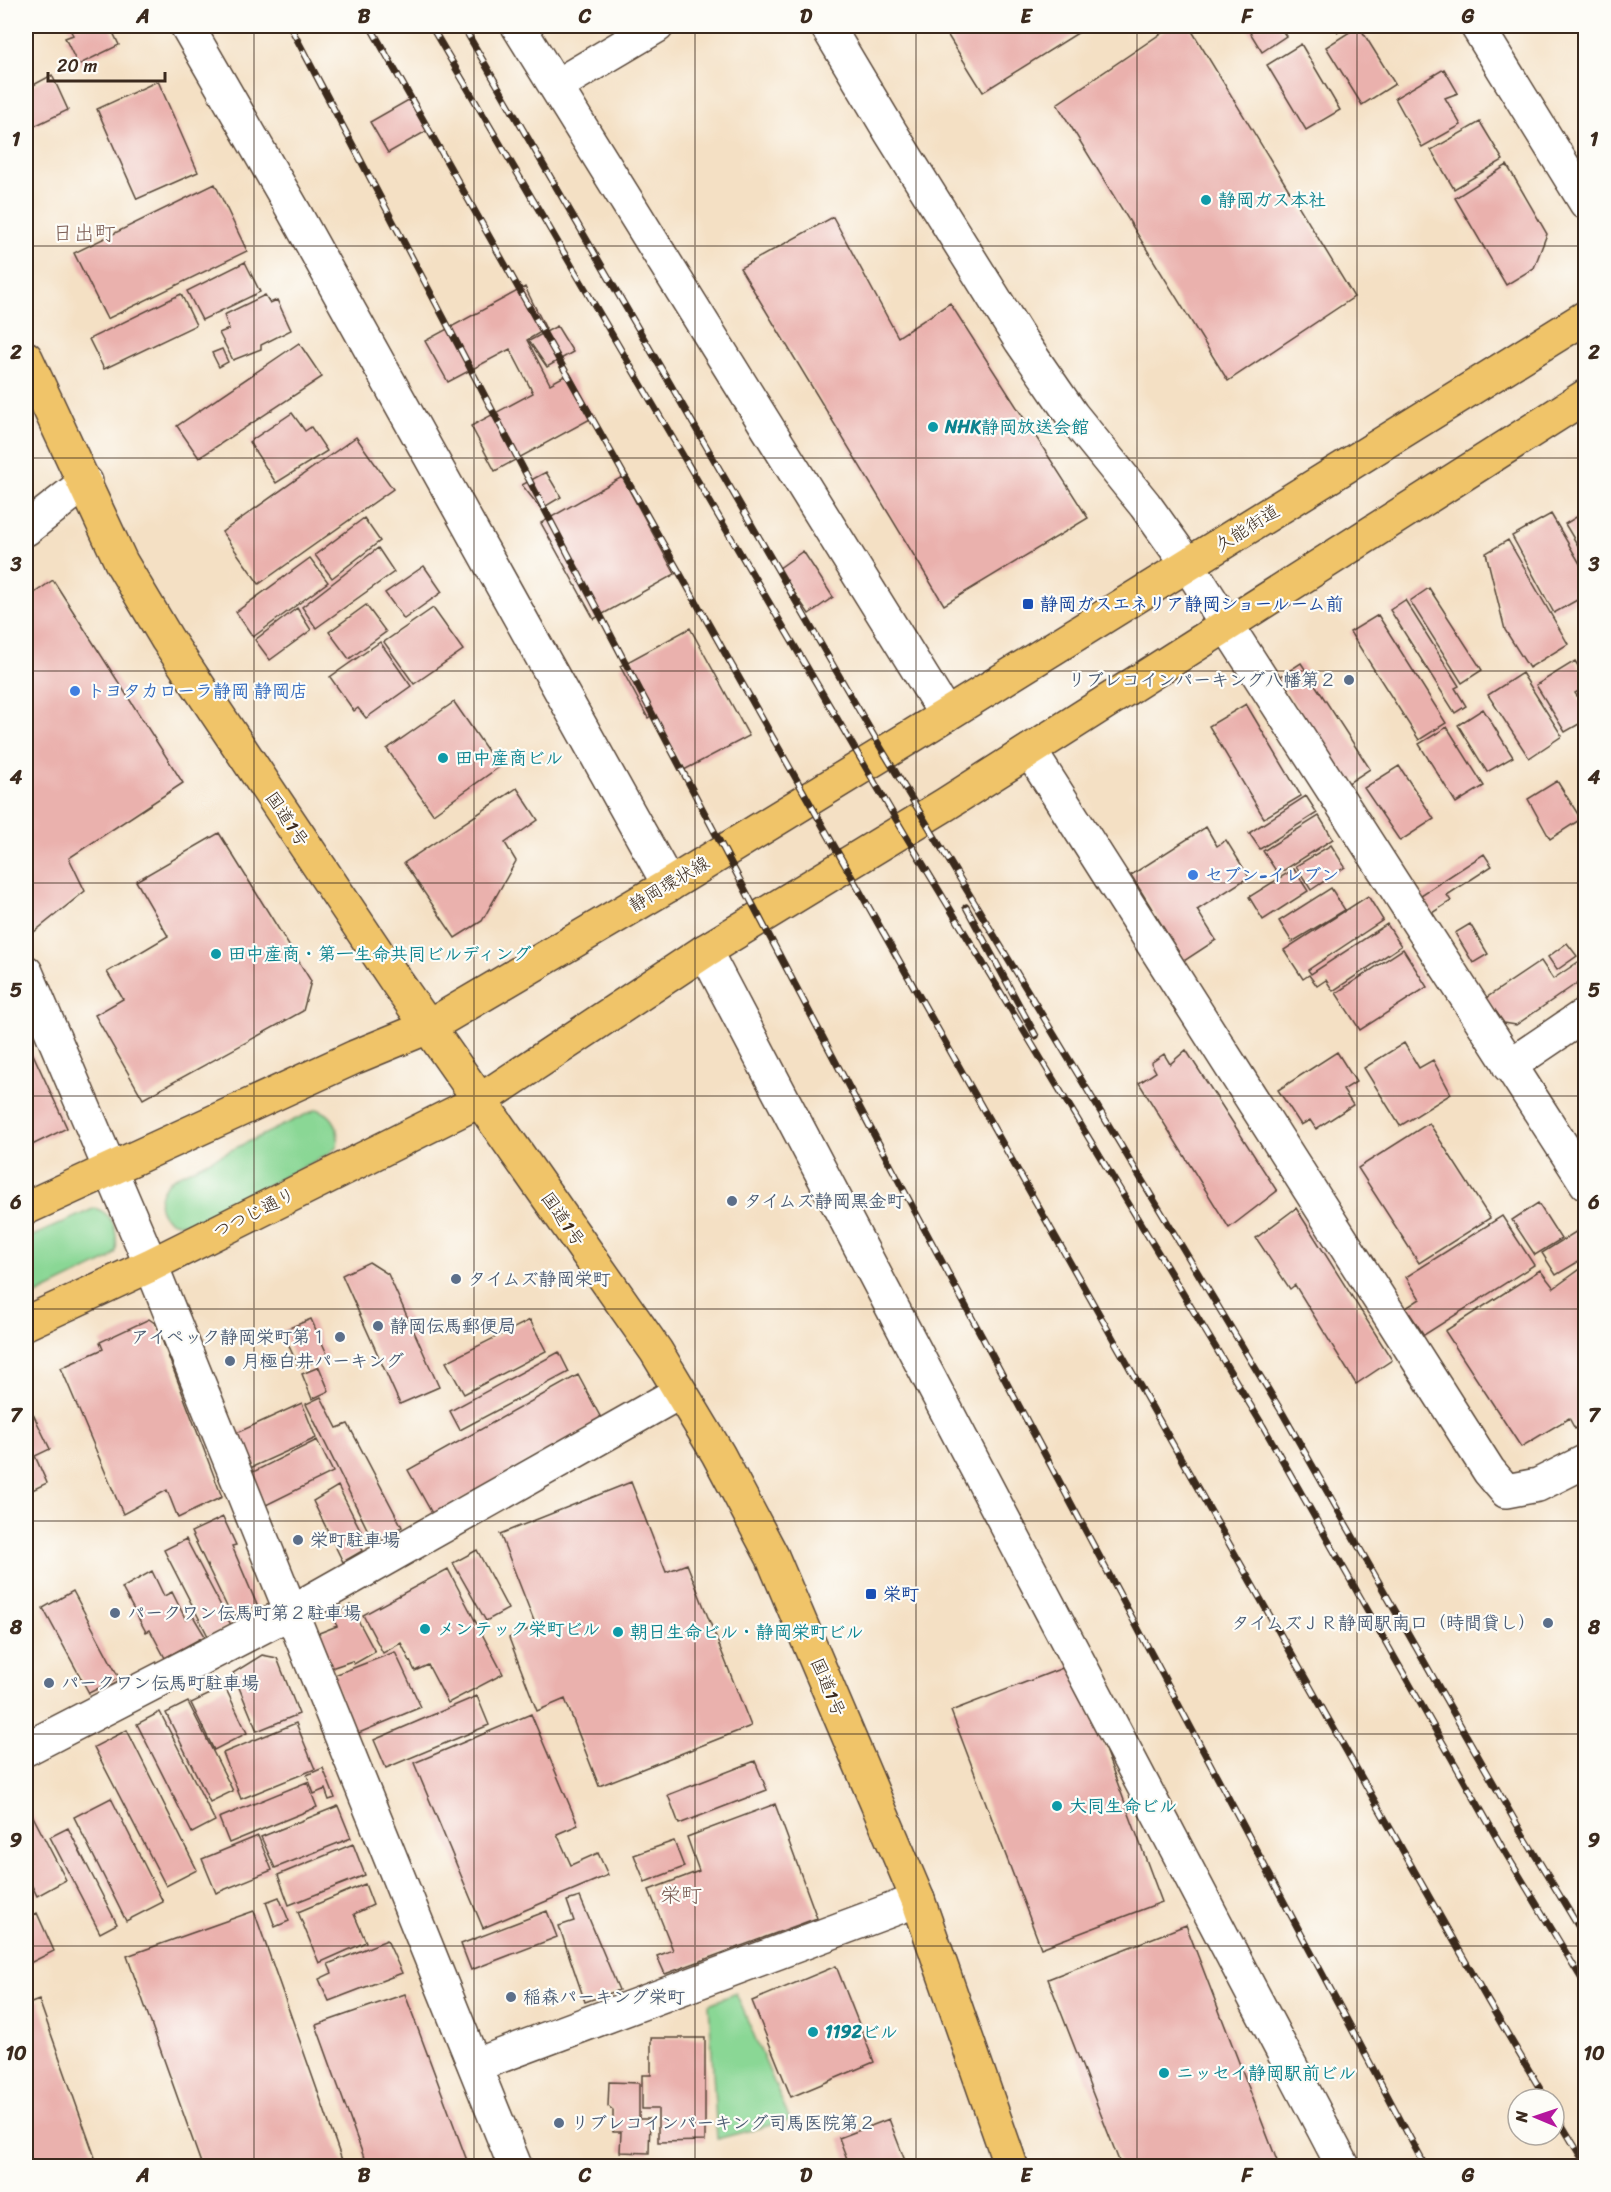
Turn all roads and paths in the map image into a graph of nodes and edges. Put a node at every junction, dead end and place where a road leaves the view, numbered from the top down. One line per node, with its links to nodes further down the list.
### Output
1 (187, 26): 18 (street)
2 (518, 26): 6 (street)
3 (657, 26): 6 (street)
4 (828, 26): 13 (street)
5 (1477, 26): 7 (street)
6 (556, 86): 15 (street)
7 (1586, 203)
8 (1586, 317): 13 (main road, 久能街道)
9 (26, 358): 11 (main road, 国道1号)
10 (1586, 396): 14 (main road)
11 (86, 482): 12 (street); 22 (main road, 国道1号)
12 (26, 529)
13 (1188, 565): 14 (street); 15 (main road, 久能街道)
14 (1226, 626): 17 (main road); 23 (street)
15 (946, 715): 16 (main road, 久能街道)
16 (908, 738): 18 (main road, 静岡環状線)
17 (1030, 751): 19 (main road); 31 (street)
18 (669, 885): 22 (main road, 静岡環状線)
19 (705, 951): 24 (main road); 38 (street)
20 (26, 972): 25 (street)
21 (1586, 1014): 23 (street)
22 (428, 1027): 24 (main road, 国道1号); 25 (main road)
23 (1509, 1066): 26 (street)
24 (481, 1100): 28 (main road, つつじ通り); 30 (main road, 国道1号)
25 (109, 1169): 27 (main road); 28 (street)
26 (1586, 1183)
27 (26, 1208)
28 (151, 1264): 29 (main road, つつじ通り); 32 (street)
29 (26, 1323)
30 (680, 1392): 32 (street); 34 (main road, 国道1号)
31 (1586, 1461)
32 (291, 1612): 33 (street); 35 (street)
33 (26, 1749)
34 (918, 1900): 35 (street); 37 (main road, 国道1号)
35 (476, 2065): 36 (street)
36 (515, 2166)
37 (1011, 2166)
38 (1343, 2166)

